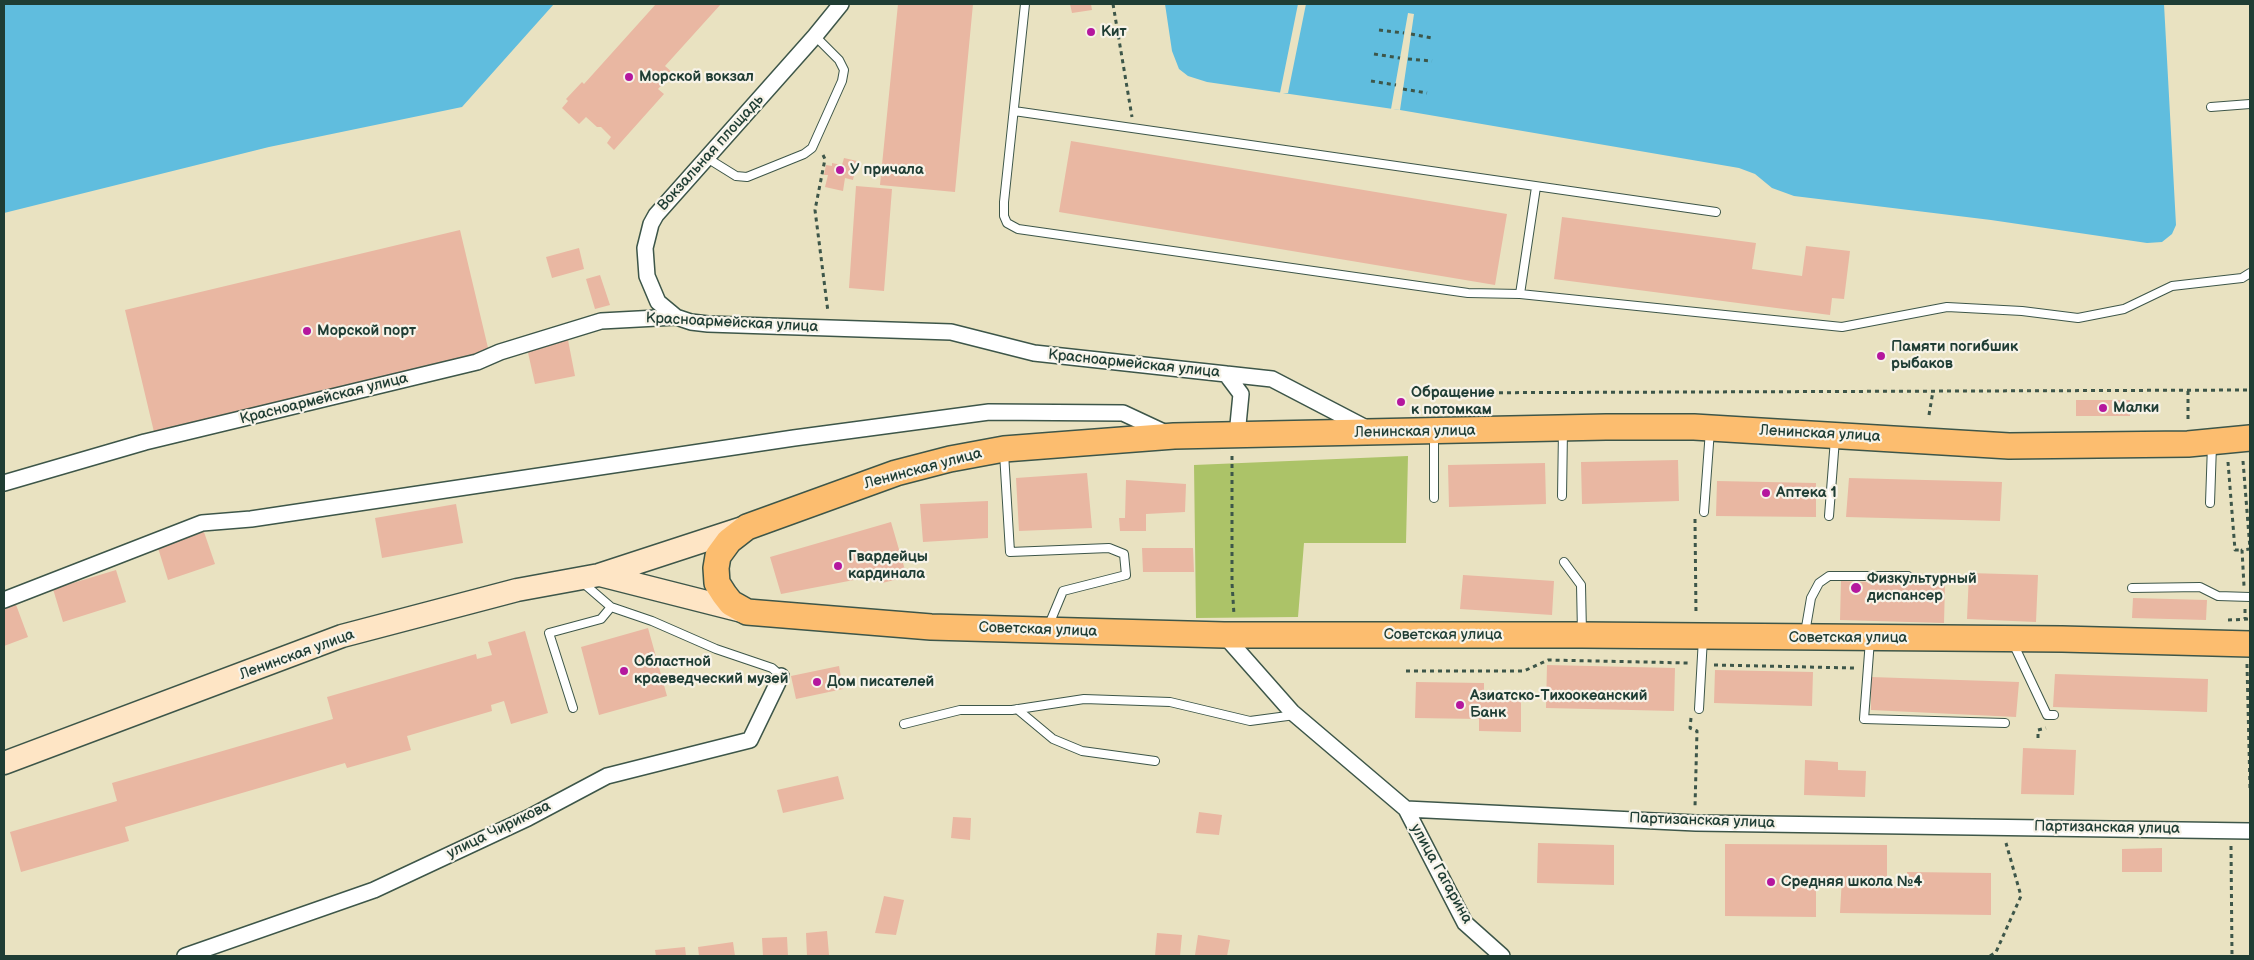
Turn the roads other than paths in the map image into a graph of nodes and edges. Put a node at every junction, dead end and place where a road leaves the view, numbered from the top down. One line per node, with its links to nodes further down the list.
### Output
1 (841, 4): 3 (street, Вокзальная площадь)
2 (1025, 4): 6 (lane)
3 (815, 36): 7 (street, Вокзальная площадь); 7 (lane)
4 (2250, 104): 5 (lane)
5 (2211, 107)
6 (1014, 111): 8 (lane); 11 (lane)
7 (707, 158): 12 (street, Вокзальная площадь)
8 (1536, 187): 9 (lane); 11 (lane)
9 (1716, 212)
10 (2250, 273): 11 (lane)
11 (1520, 294)
12 (676, 317): 13 (street, Красноармейская улица); 24 (street, Красноармейская улица)
13 (1226, 374): 17 (street, Красноармейская улица); 21 (street)
14 (1563, 428): 15 (main road, Ленинская улица); 16 (main road, Ленинская улица); 25 (lane)
15 (1710, 428): 18 (main road, Ленинская улица); 28 (lane)
16 (1434, 432): 17 (main road, Ленинская улица); 26 (lane)
17 (1376, 433): 21 (main road, Ленинская улица)
18 (1835, 434): 20 (main road, Ленинская улица); 29 (lane)
19 (1174, 436): 21 (main road, Ленинская улица); 22 (main road, Ленинская улица); 36 (street)
20 (2212, 442): 23 (main road, Ленинская улица); 27 (lane)
21 (1235, 443)
22 (1004, 448): 30 (main road, Ленинская улица); 41 (lane)
23 (2247, 449)
24 (4, 483)
25 (1562, 496)
26 (1434, 498)
27 (2210, 503)
28 (1704, 512)
29 (1829, 516)
30 (747, 527): 33 (main road, Ленинская улица); 38 (main road, Советская улица)
31 (1564, 562): 42 (lane)
32 (1908, 576): 43 (lane)
33 (588, 577): 37 (lane); 38 (main road, Ленинская улица); 56 (main road, Ленинская улица)
34 (2132, 588): 35 (lane)
35 (2247, 597)
36 (4, 600)
37 (611, 606): 47 (lane); 48 (lane)
38 (748, 612): 41 (main road, Советская улица)
39 (1700, 626): 42 (main road, Советская улица); 43 (main road, Советская улица); 49 (lane)
40 (1230, 627): 41 (main road, Советская улица); 42 (main road, Советская улица); 51 (street)
41 (1047, 630)
42 (1582, 635)
43 (1805, 638): 44 (main road, Советская улица)
44 (1870, 638): 45 (main road, Советская улица); 53 (lane)
45 (2011, 639): 46 (main road, Советская улица); 52 (lane)
46 (2249, 654)
47 (781, 676): 59 (street, улица Чирикова)
48 (573, 708)
49 (1695, 709)
50 (1017, 710): 51 (lane); 54 (lane); 55 (lane)
51 (1295, 715): 57 (street)
52 (2054, 715)
53 (2005, 723)
54 (904, 724)
55 (1155, 761)
56 (4, 763)
57 (1406, 808): 58 (street, Партизанская улица); 60 (street, улица Гагарина)
58 (2250, 830)
59 (185, 956)
60 (1502, 956)

